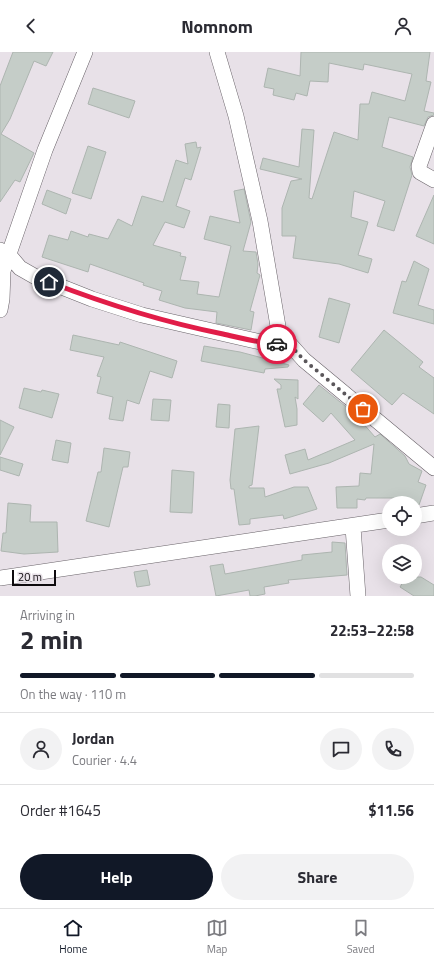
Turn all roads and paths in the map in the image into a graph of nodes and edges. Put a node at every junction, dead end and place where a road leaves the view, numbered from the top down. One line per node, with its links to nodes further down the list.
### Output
1 (84, 52): 5 (street)
2 (217, 52): 8 (street)
3 (434, 124): 4 (street)
4 (434, 180)
5 (5, 252): 6 (street); 8 (street)
6 (2, 271): 7 (street)
7 (0, 310)
8 (289, 344): 9 (street)
9 (434, 468)
10 (434, 513): 11 (street)
11 (422, 515)
12 (382, 521): 13 (street)
13 (353, 527): 14 (street); 15 (street)
14 (0, 578)
15 (358, 596)

